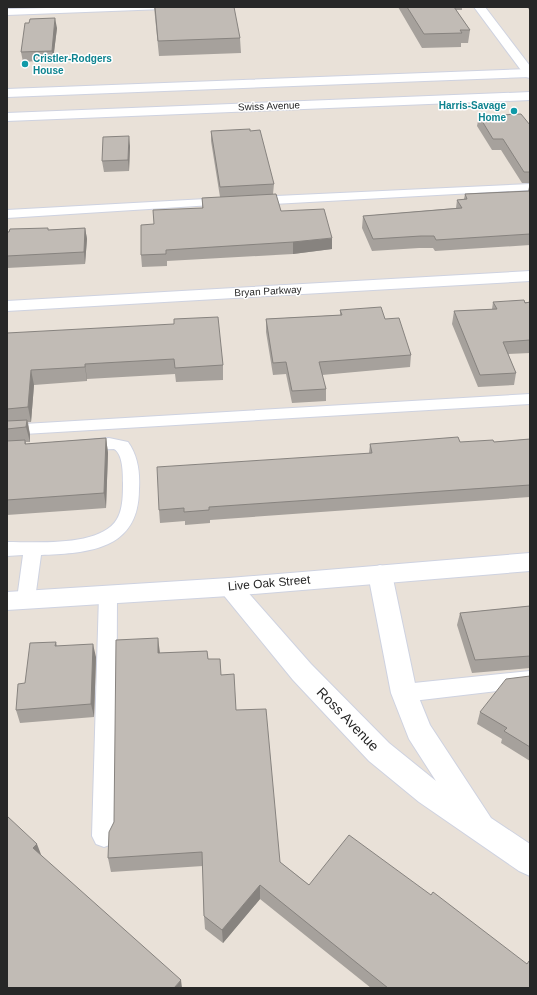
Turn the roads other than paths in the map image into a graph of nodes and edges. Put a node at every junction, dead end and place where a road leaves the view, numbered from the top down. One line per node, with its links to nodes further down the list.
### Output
1 (164, 7): 3 (lane)
2 (479, 7): 4 (street)
3 (7, 12)
4 (530, 73): 5 (street, Swiss Avenue)
5 (245, 84): 6 (street, Swiss Avenue); 8 (street)
6 (7, 93)
7 (530, 96): 8 (street, Swiss Avenue)
8 (251, 107): 9 (street, Swiss Avenue)
9 (7, 116)
10 (530, 187): 11 (lane)
11 (7, 214)
12 (530, 276): 13 (street, Bryan Parkway)
13 (7, 306)
14 (530, 399): 15 (lane)
15 (7, 430)
16 (68, 446): 17 (lane)
17 (33, 548): 18 (lane); 23 (lane)
18 (7, 549)
19 (530, 562): 20 (street, Live Oak Street)
20 (380, 574): 21 (street, Live Oak Street); 25 (street, Ross Avenue)
21 (229, 586): 22 (street, Live Oak Street); 26 (street, Ross Avenue)
22 (108, 595): 23 (street, Live Oak Street); 27 (lane)
23 (17, 600)
24 (530, 679): 25 (lane)
25 (404, 693): 26 (street, Ross Avenue)
26 (486, 831): 28 (street, Ross Avenue)
27 (104, 836)
28 (530, 861)

